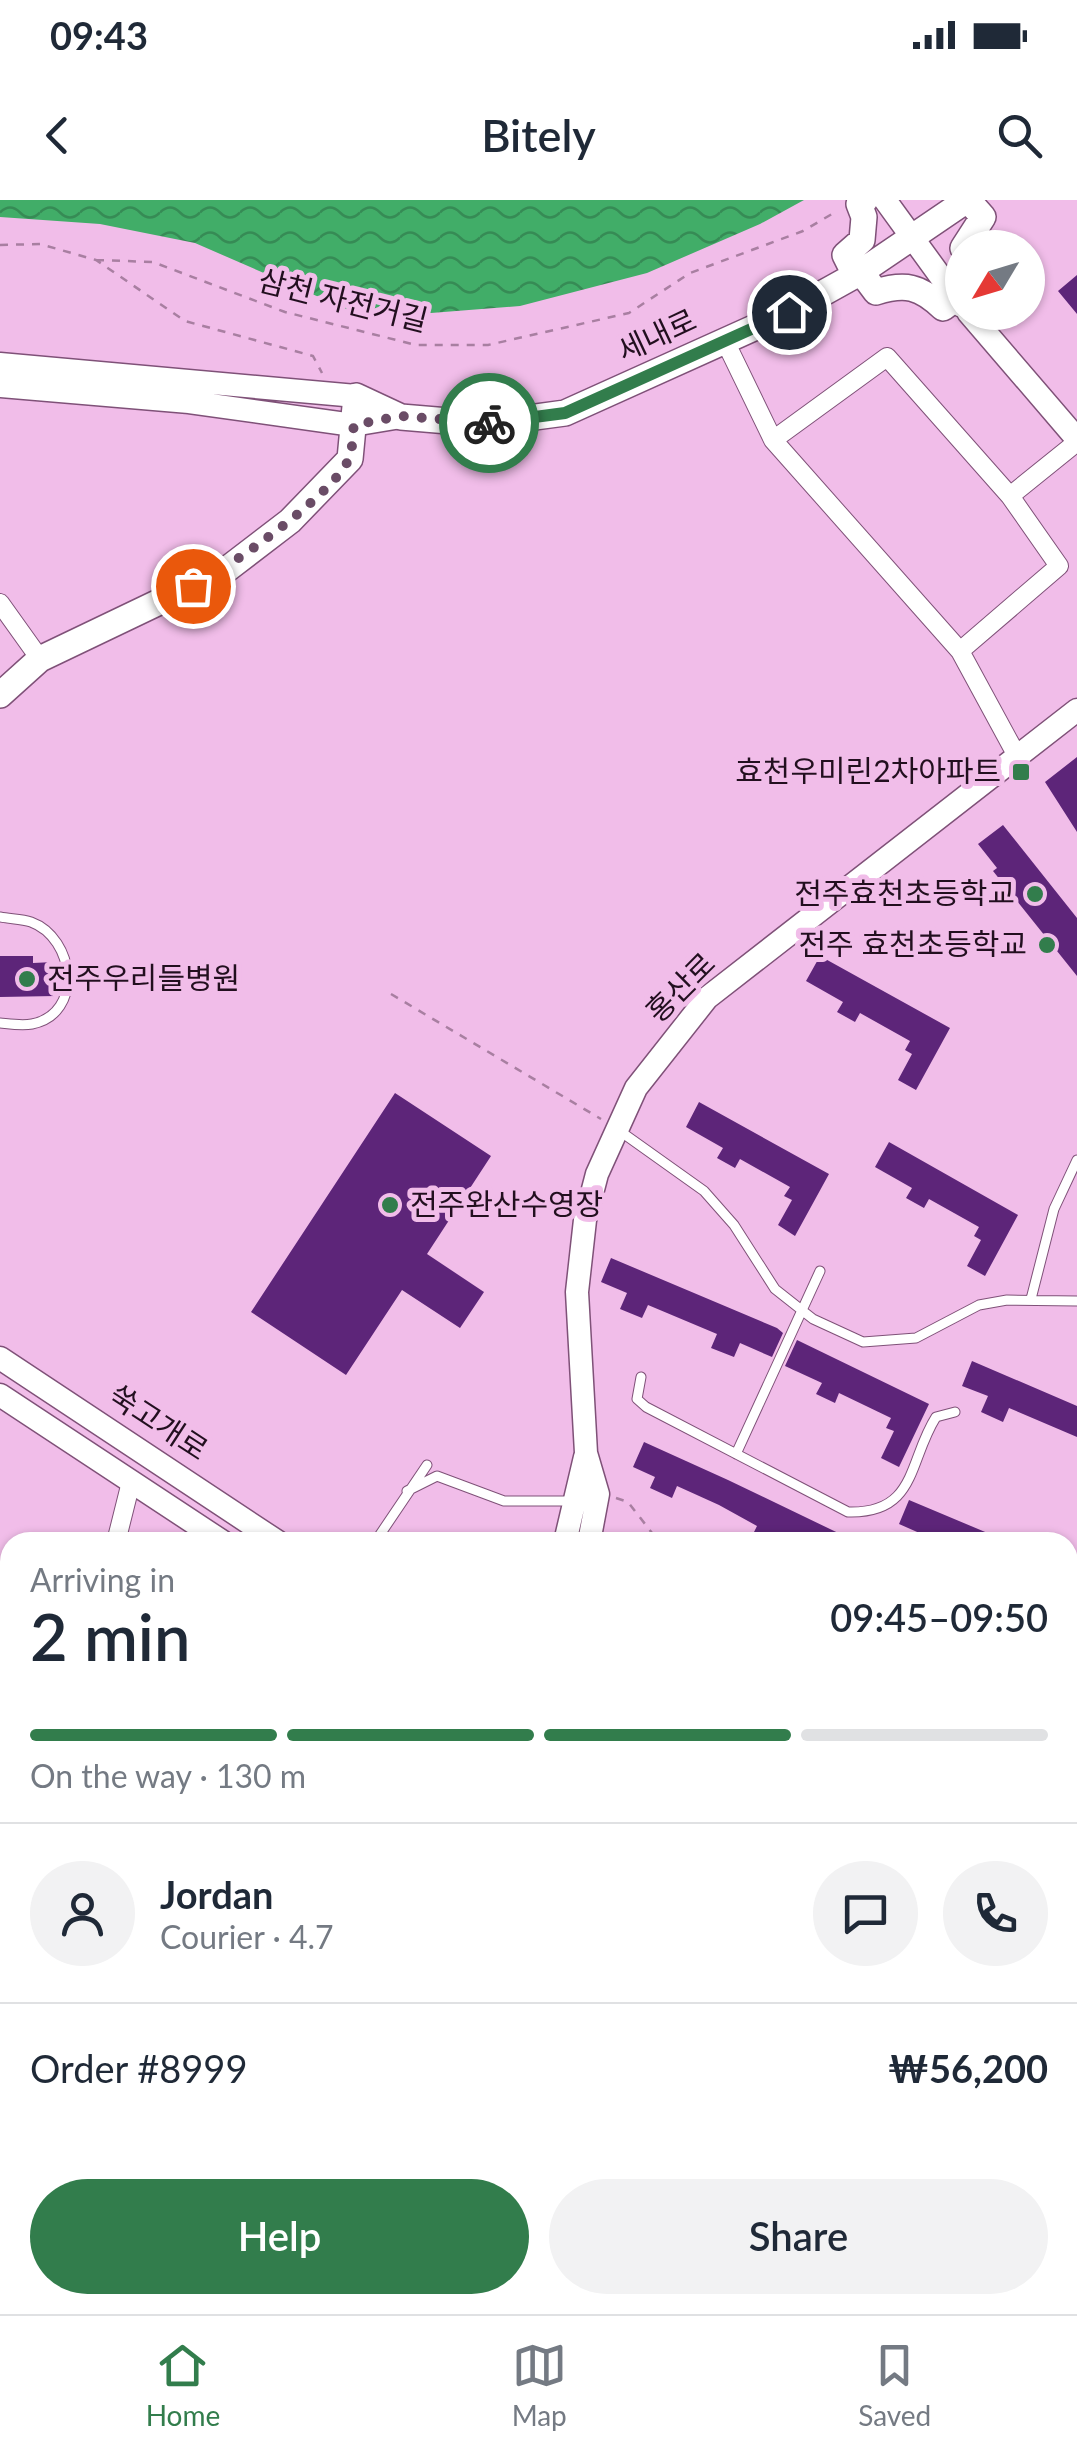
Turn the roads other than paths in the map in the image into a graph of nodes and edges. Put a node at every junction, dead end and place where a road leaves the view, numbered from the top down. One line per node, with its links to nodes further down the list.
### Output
1 (961, 202): 4 (main road); 5 (main road, 세내로)
2 (853, 204): 6 (main road)
3 (890, 206): 5 (street)
4 (975, 230)
5 (914, 236): 6 (main road, 세내로); 7 (street)
6 (858, 273): 8 (main road); 10 (main road, 세내로)
7 (945, 279)
8 (945, 307)
9 (985, 330): 17 (street)
10 (725, 341): 14 (main road, 세내로); 16 (street)
11 (0, 364): 13 (street, 세내로)
12 (0, 386): 15 (street, 세내로)
13 (356, 396): 14 (main road, 세내로); 15 (main road)
14 (400, 416): 15 (street, 세내로)
15 (354, 425): 21 (main road)
16 (773, 440): 18 (street); 20 (street)
17 (1077, 440): 18 (street)
18 (1010, 496): 20 (street)
19 (2, 611): 21 (street)
20 (960, 650): 24 (street)
21 (40, 659): 22 (main road)
22 (0, 695)
23 (1077, 710): 24 (street, 홍산로)
24 (1016, 756): 27 (street, 홍산로)
25 (0, 917): 26 (lane)
26 (0, 1023)
27 (615, 1128): 32 (lane); 41 (street, 홍산로)
28 (1077, 1160): 30 (lane)
29 (820, 1271): 32 (lane)
30 (1031, 1299): 31 (lane); 32 (lane)
31 (1077, 1301)
32 (801, 1310): 37 (lane)
33 (0, 1358): 44 (street, 쑥고개로)
34 (641, 1376): 37 (lane)
35 (0, 1395): 39 (street)
36 (954, 1412): 37 (lane)
37 (736, 1454)
38 (427, 1465): 40 (lane)
39 (131, 1482): 42 (street); 43 (street)
40 (407, 1492): 41 (lane); 45 (lane)
41 (587, 1497): 46 (street, 홍산로)
42 (118, 1532)
43 (207, 1532)
44 (263, 1532)
45 (381, 1532)
46 (580, 1532)

